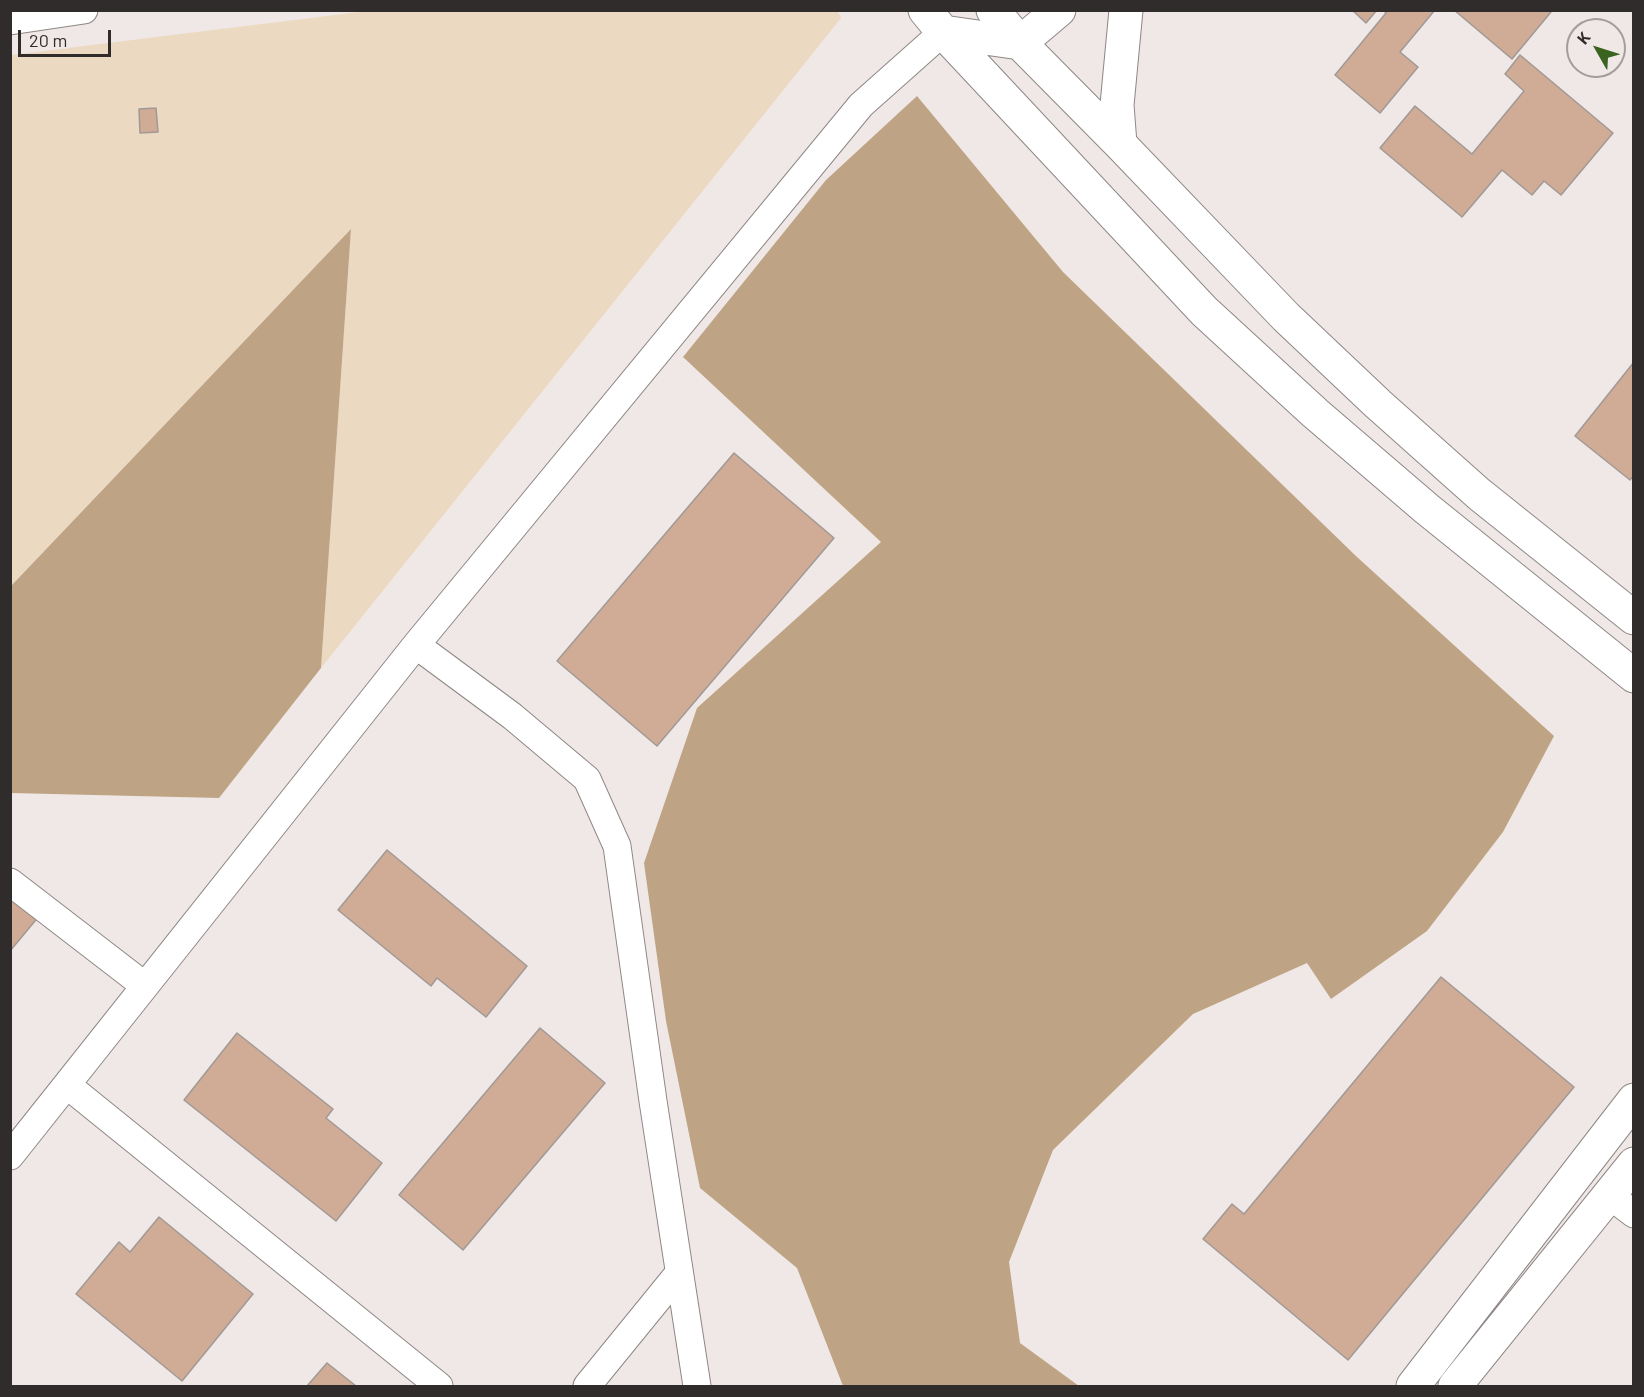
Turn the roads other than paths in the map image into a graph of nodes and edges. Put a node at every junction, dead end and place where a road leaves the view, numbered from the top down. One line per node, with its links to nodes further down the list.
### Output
1 (84, 10): 6 (street)
2 (993, 10): 7 (street)
3 (1059, 10): 7 (street)
4 (1126, 10): 8 (street)
5 (944, 18): 7 (street); 10 (street); 11 (street)
6 (10, 21)
7 (1020, 43): 8 (street)
8 (1120, 144): 9 (street)
9 (1634, 618)
10 (416, 645): 13 (street); 19 (street)
11 (1634, 676)
12 (10, 882): 13 (street)
13 (145, 987): 14 (street)
14 (67, 1085): 16 (street); 20 (street)
15 (1634, 1100): 23 (street)
16 (10, 1156)
17 (1634, 1164): 18 (street)
18 (1621, 1204): 24 (street)
19 (679, 1273): 21 (street); 22 (street)
20 (439, 1386)
21 (587, 1386)
22 (698, 1386)
23 (1413, 1386)
24 (1455, 1386)

